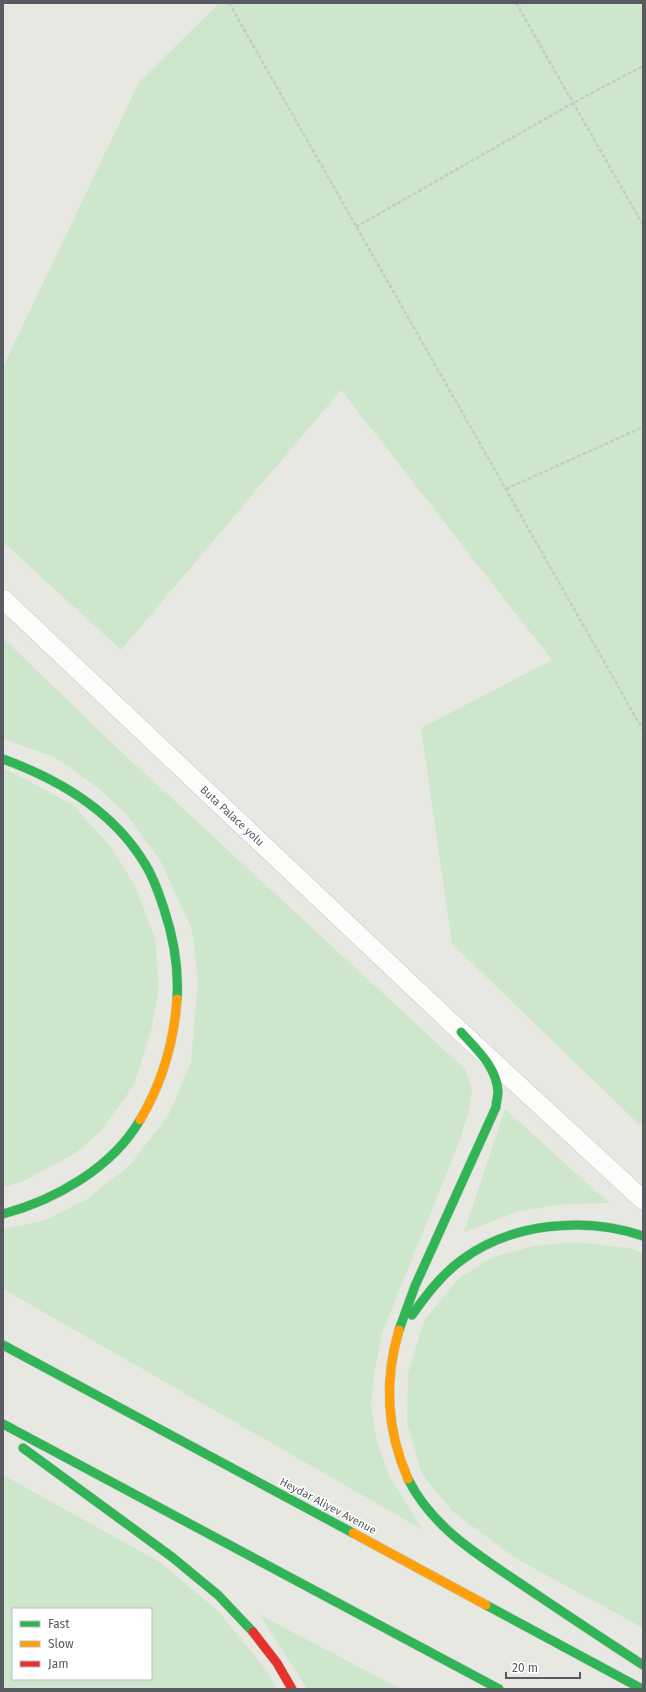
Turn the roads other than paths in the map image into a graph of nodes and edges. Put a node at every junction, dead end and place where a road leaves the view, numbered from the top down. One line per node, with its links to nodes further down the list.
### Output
1 (3, 599): 3 (street, Buta Palace yolu)
2 (3, 759): 5 (main road)
3 (461, 1032): 4 (street, Buta Palace yolu); 7 (main road)
4 (643, 1200)
5 (3, 1214)
6 (643, 1236): 7 (main road)
7 (397, 1339): 11 (main road)
8 (3, 1345): 14 (main road, Heydar Aliyev Avenue)
9 (3, 1424): 13 (main road)
10 (9, 1438): 12 (main road)
11 (643, 1665)
12 (292, 1689)
13 (499, 1689)
14 (642, 1689)

